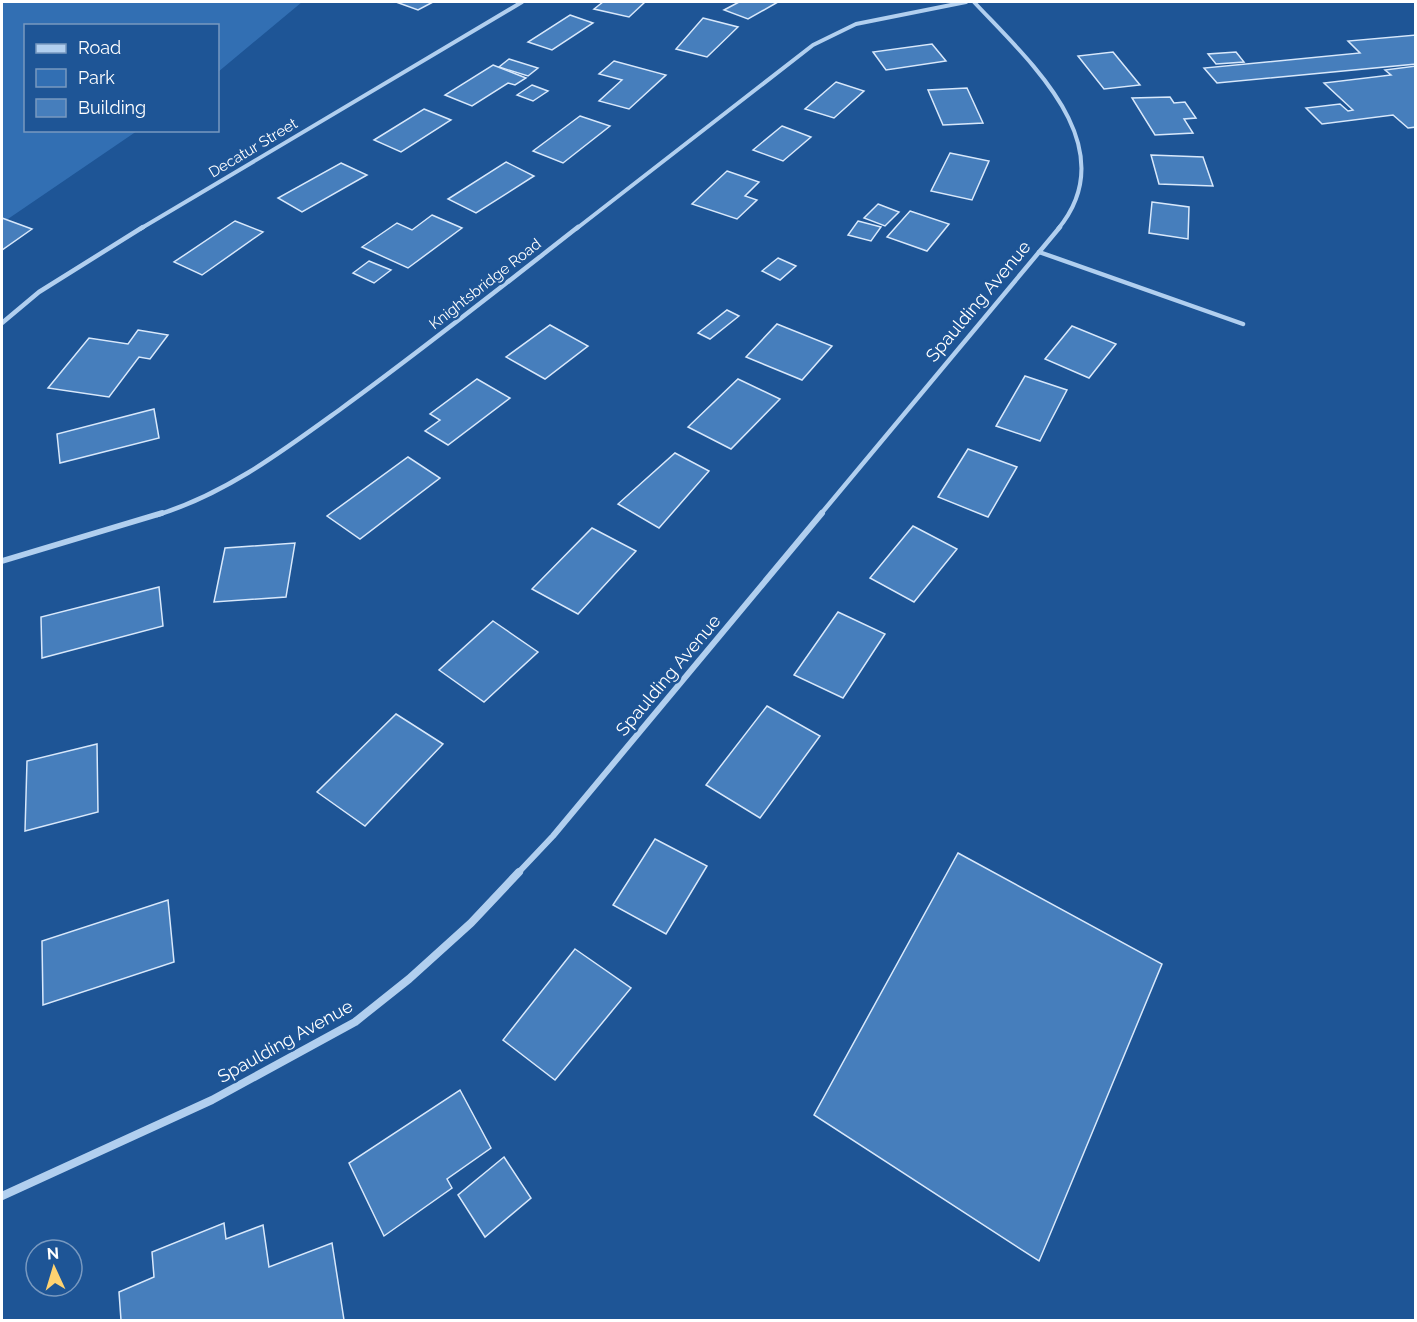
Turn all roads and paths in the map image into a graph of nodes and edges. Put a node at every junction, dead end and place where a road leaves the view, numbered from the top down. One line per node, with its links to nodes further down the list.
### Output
1 (522, 2): 5 (street, Decatur Street)
2 (966, 2): 7 (street, Knightsbridge Road)
3 (974, 2): 4 (street, Spaulding Avenue)
4 (1039, 252): 6 (street); 8 (street, Spaulding Avenue)
5 (2, 323)
6 (1243, 324)
7 (2, 561)
8 (2, 1196)

